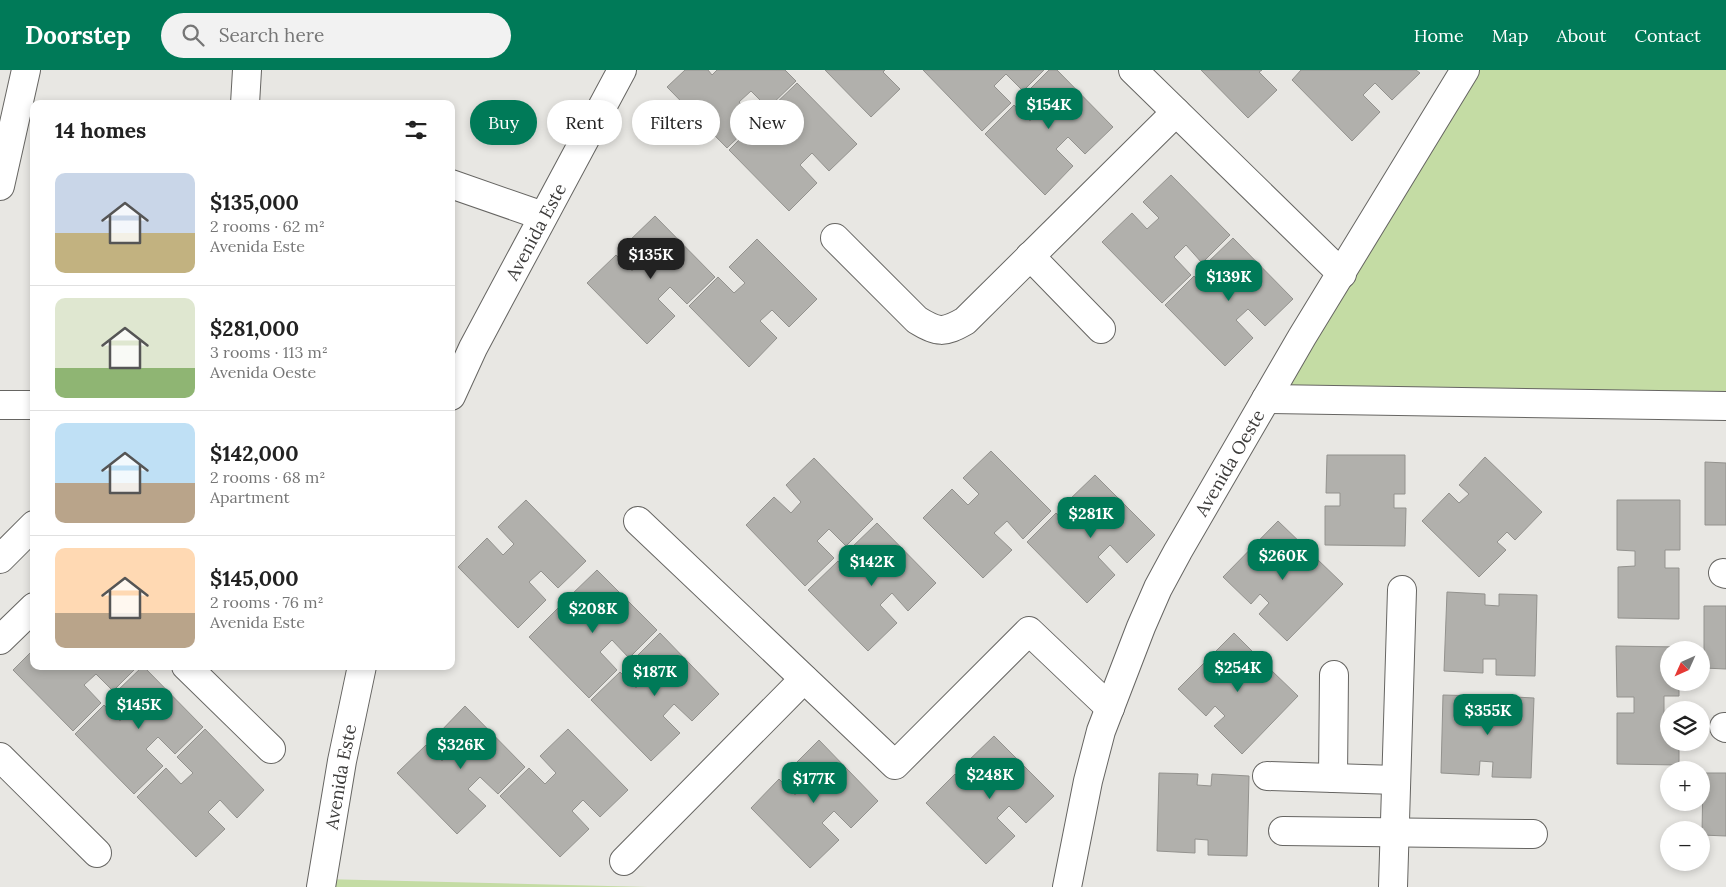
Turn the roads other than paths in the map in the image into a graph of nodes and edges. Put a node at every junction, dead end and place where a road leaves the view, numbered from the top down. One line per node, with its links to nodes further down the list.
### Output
1 (26, 70): 9 (street)
2 (247, 70): 6 (street)
3 (622, 70): 10 (street, Avenida Este)
4 (1133, 70): 7 (street)
5 (1465, 70): 13 (street, Avenida Oeste)
6 (245, 100)
7 (1176, 112): 12 (street); 13 (street)
8 (455, 185): 10 (street)
9 (0, 186)
10 (543, 216): 15 (street, Avenida Este)
11 (835, 238): 12 (street)
12 (1030, 256): 14 (street)
13 (1342, 274): 16 (street, Avenida Oeste)
14 (1101, 329)
15 (455, 387)
16 (1266, 399): 19 (street); 30 (street, Avenida Oeste)
17 (0, 405): 18 (street)
18 (30, 405)
19 (1726, 406)
20 (638, 521): 29 (street)
21 (30, 528): 22 (street)
22 (3, 551)
23 (1402, 590): 35 (street)
24 (30, 611): 25 (street)
25 (0, 640)
26 (190, 670): 31 (street)
27 (361, 670): 41 (street, Avenida Este)
28 (1334, 675): 34 (street)
29 (804, 679): 30 (street); 40 (street)
30 (1110, 708): 42 (street, Avenida Oeste)
31 (271, 749)
32 (0, 757): 39 (street)
33 (1267, 776): 34 (street)
34 (1333, 778): 35 (street)
35 (1396, 780): 37 (street)
36 (1283, 831): 37 (street)
37 (1395, 832): 38 (street); 43 (street)
38 (1533, 834)
39 (97, 852)
40 (624, 860)
41 (321, 887)
42 (1067, 887)
43 (1393, 887)

